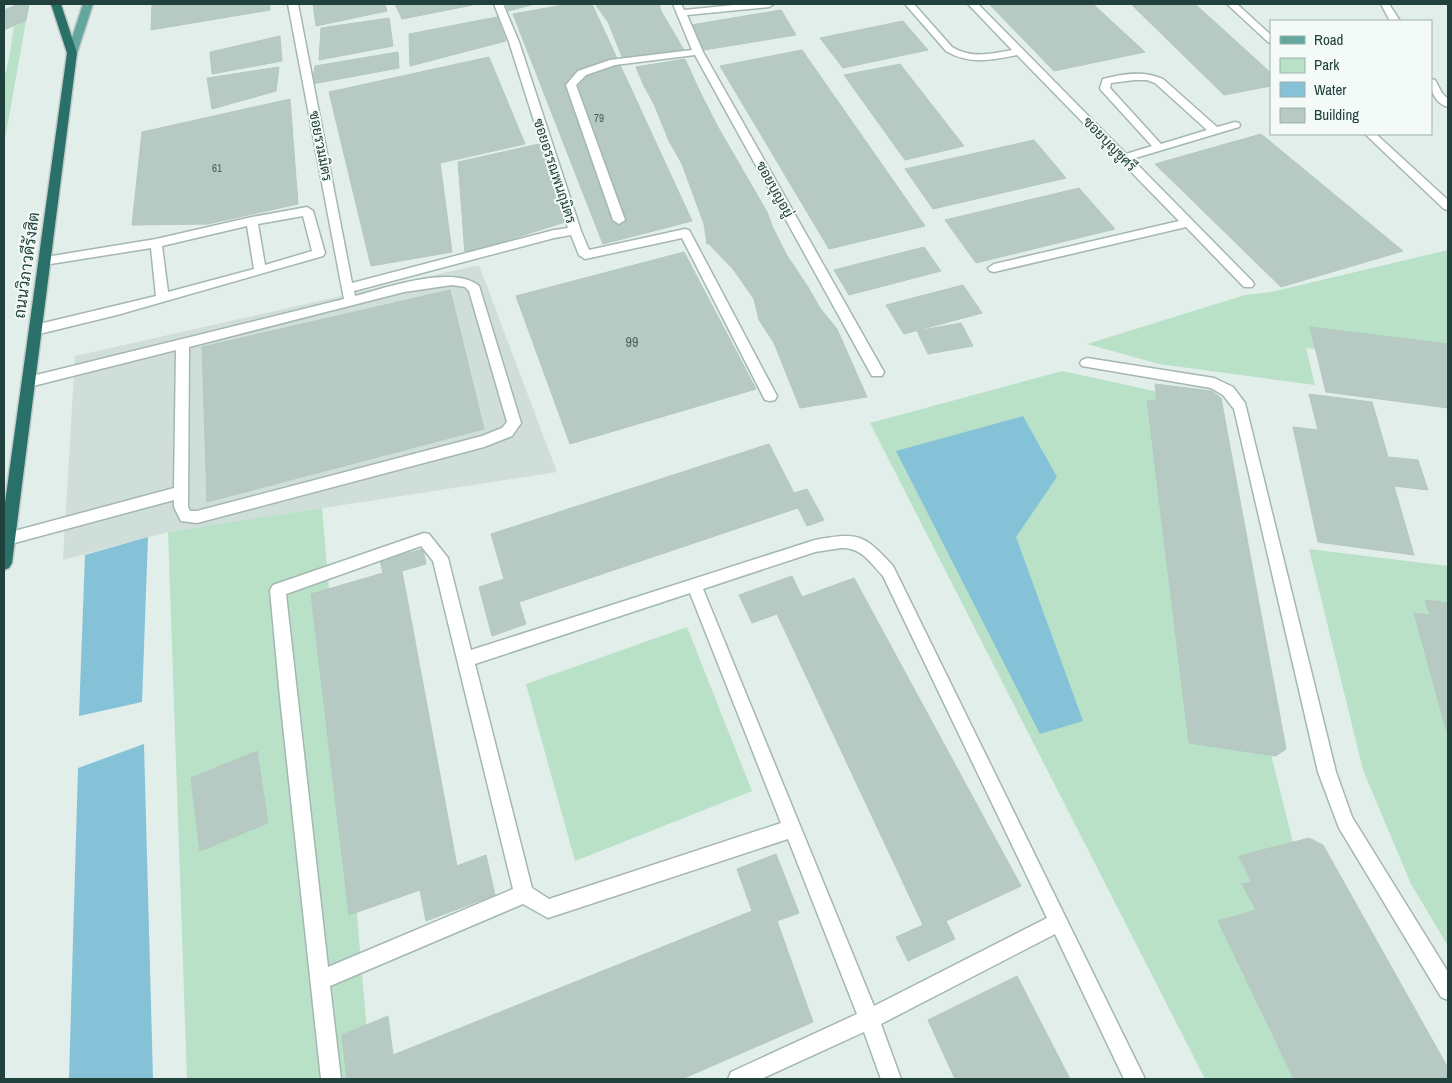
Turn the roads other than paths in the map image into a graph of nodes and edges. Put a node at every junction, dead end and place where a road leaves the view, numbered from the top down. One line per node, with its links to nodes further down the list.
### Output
1 (56, 4): 15 (highway)
2 (88, 4): 15 (main road, ถนนวิภาวดีรังสิต)
3 (293, 4): 33 (street, ซอยรวมมิตร)
4 (499, 4): 27 (street, ซอยอรรณพนฤมิตร)
5 (769, 4): 10 (street)
6 (909, 4): 13 (street)
7 (973, 4): 13 (street, ซอยบุญชูศรี)
8 (1232, 4): 12 (street)
9 (1385, 4): 11 (street)
10 (679, 8): 14 (street, ซอยบุญอยู่)
11 (1394, 20)
12 (1270, 39)
13 (1020, 51): 22 (street, ซอยบุญชูศรี)
14 (698, 52): 24 (street); 39 (street, ซอยบุญอยู่)
15 (72, 53): 29 (highway, ถนนวิภาวดีรังสิต)
16 (1432, 84): 17 (street)
17 (1448, 104)
18 (1235, 125): 19 (street)
19 (1215, 132): 21 (street); 21 (street)
20 (1371, 135): 23 (street)
21 (1159, 148): 22 (street)
22 (1124, 158): 26 (street, ซอยบุญชูศรี)
23 (1448, 206)
24 (619, 220)
25 (252, 221): 28 (street); 31 (street); 31 (street)
26 (1188, 224): 30 (street); 32 (street, ซอยบุญชูศรี)
27 (575, 231): 33 (street, ซอยอรรณพนฤมิตร); 41 (street)
28 (156, 244): 29 (street); 34 (street)
29 (44, 261): 36 (highway, ถนนวิภาวดีรังสิต)
30 (994, 268)
31 (260, 271): 34 (street)
32 (1248, 284)
33 (349, 288): 35 (street, ซอยรวมมิตร)
34 (162, 298): 36 (street)
35 (350, 302): 37 (street); 42 (street)
36 (35, 330): 40 (highway, ถนนวิภาวดีรังสิต)
37 (184, 344): 40 (street); 42 (street)
38 (1087, 363): 51 (street)
39 (876, 372)
40 (29, 382): 43 (highway, ถนนวิภาวดีรังสิต)
41 (770, 396)
42 (181, 492): 43 (street)
43 (7, 539): 44 (highway, ถนนวิภาวดีรังสิต)
44 (4, 564)
45 (694, 585): 46 (street); 47 (street); 49 (street)
46 (466, 659): 48 (street); 50 (street)
47 (792, 828): 48 (street); 52 (street)
48 (524, 894): 50 (street)
49 (1058, 922): 52 (street); 56 (street)
50 (320, 980): 53 (street)
51 (1448, 990)
52 (869, 1018): 54 (street); 55 (street)
53 (331, 1079)
54 (738, 1079)
55 (891, 1079)
56 (1135, 1079)

